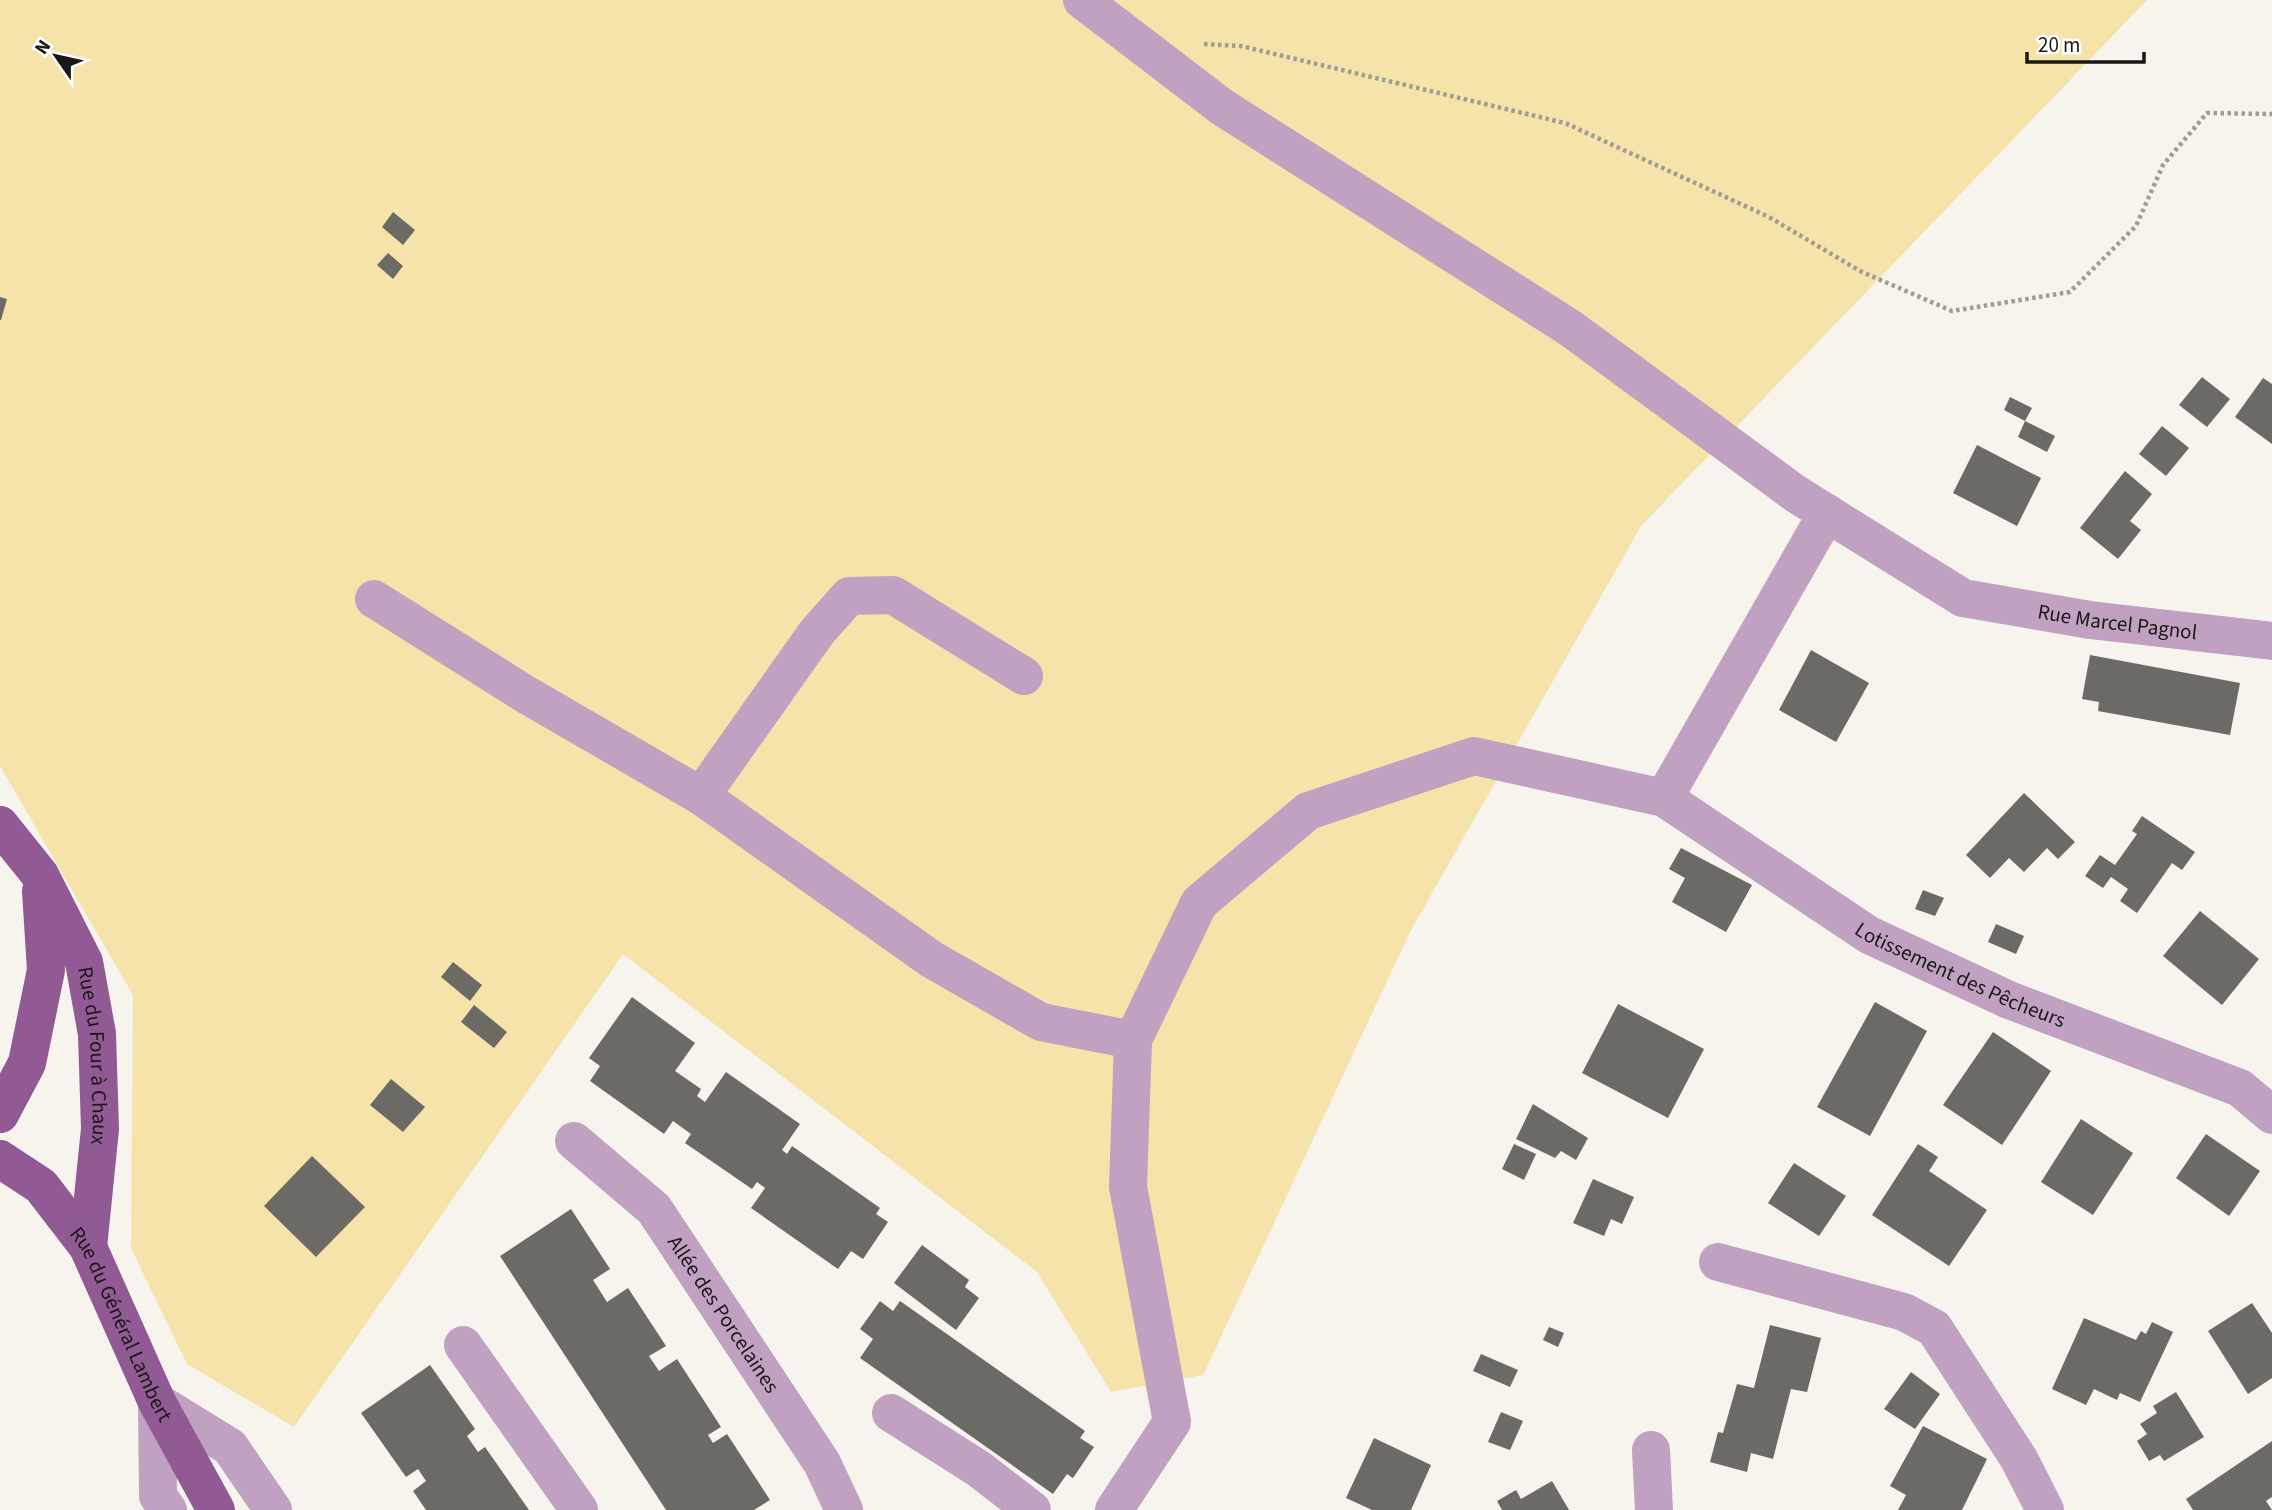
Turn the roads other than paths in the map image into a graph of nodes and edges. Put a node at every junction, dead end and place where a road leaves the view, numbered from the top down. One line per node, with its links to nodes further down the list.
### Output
1 (1082, 0): 2 (street)
2 (1827, 513): 4 (street, Rue Marcel Pagnol); 7 (street)
3 (374, 599): 6 (street)
4 (2272, 641)
5 (1024, 676): 6 (street)
6 (701, 796): 10 (street)
7 (1664, 798): 10 (street); 12 (street, Lotissement des Pêcheurs)
8 (0, 825): 9 (main road, Rue du Four à Chaux)
9 (40, 875): 11 (main road, Rue du Four à Chaux); 15 (main road, Rue du Four à Chaux)
10 (1133, 1040): 27 (street)
11 (0, 1114)
12 (2272, 1115)
13 (574, 1140): 25 (street, Allée des Porcelaines)
14 (0, 1159): 15 (main road, Rue du Général Lambert)
15 (88, 1247): 18 (main road, Rue du Général Lambert)
16 (1718, 1262): 29 (street)
17 (463, 1345): 24 (street)
18 (157, 1402): 21 (street); 22 (main road, Rue du Général Lambert); 23 (street)
19 (891, 1413): 26 (street)
20 (1651, 1450): 28 (street)
21 (167, 1510)
22 (216, 1510)
23 (273, 1510)
24 (579, 1510)
25 (844, 1510)
26 (1032, 1510)
27 (1114, 1510)
28 (1654, 1510)
29 (2045, 1510)

